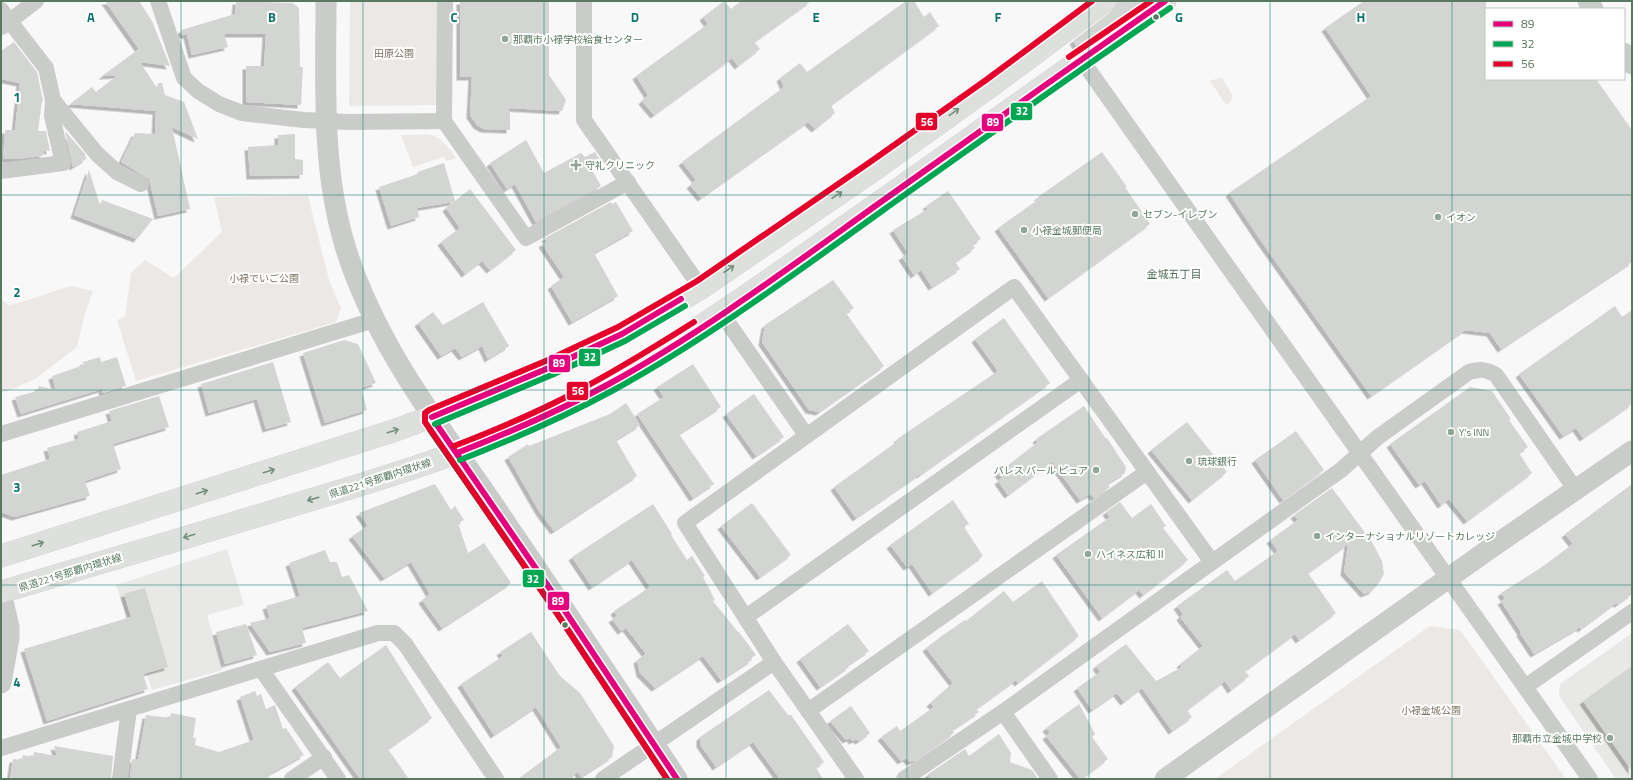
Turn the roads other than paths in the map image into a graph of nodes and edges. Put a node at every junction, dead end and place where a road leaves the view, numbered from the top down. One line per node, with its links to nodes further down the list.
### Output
1 (36, 1): 8 (street)
2 (158, 1): 14 (street)
3 (326, 1): 14 (street)
4 (445, 1): 13 (street)
5 (584, 1): 16 (street)
6 (1105, 1): 18 (main road, one-way to 6)
7 (1165, 1): 10 (main road, 県道221号那覇内環状線)
8 (4, 20): 12 (street)
9 (1625, 54): 11 (street)
10 (1081, 59): 19 (main road, 県道221号那覇内環状線); 27 (street)
11 (1632, 64)
12 (53, 100): 15 (street); 17 (street)
13 (444, 121): 14 (street); 16 (street)
14 (326, 122): 20 (street)
15 (1, 171)
16 (628, 182): 18 (street)
17 (141, 184)
18 (701, 288): 22 (main road)
19 (722, 314): 24 (street); 26 (main road, 県道221号那覇内環状線)
20 (374, 320): 22 (street); 23 (street)
21 (1081, 380): 24 (street); 28 (street); 35 (street)
22 (432, 417): 26 (street); 30 (main road, one-way to 22)
23 (1, 434)
24 (806, 435): 35 (street)
25 (1632, 451): 29 (street)
26 (457, 453): 33 (main road, 県道221号那覇内環状線, one-way to 33); 43 (street)
27 (1359, 453): 29 (street); 31 (street); 32 (street)
28 (1146, 472): 31 (street); 41 (street)
29 (1575, 489): 32 (street)
30 (2, 554)
31 (1212, 562): 42 (street)
32 (1448, 578): 39 (street); 55 (street)
33 (1, 593): 38 (street)
34 (1632, 612): 39 (street)
35 (746, 617): 36 (street)
36 (774, 662): 41 (street); 43 (street)
37 (261, 669): 40 (street); 45 (street); 49 (street)
38 (1, 683)
39 (1525, 686): 56 (street)
40 (129, 710): 44 (street); 46 (street)
41 (808, 711): 52 (street)
42 (1003, 712): 53 (street); 54 (street)
43 (654, 745): 50 (street); 51 (street)
44 (1, 748)
45 (324, 757): 47 (street); 48 (street)
46 (120, 779)
47 (292, 779)
48 (338, 779)
49 (496, 779)
50 (603, 779)
51 (677, 779)
52 (856, 779)
53 (904, 779)
54 (1050, 779)
55 (1165, 779)
56 (1590, 779)

